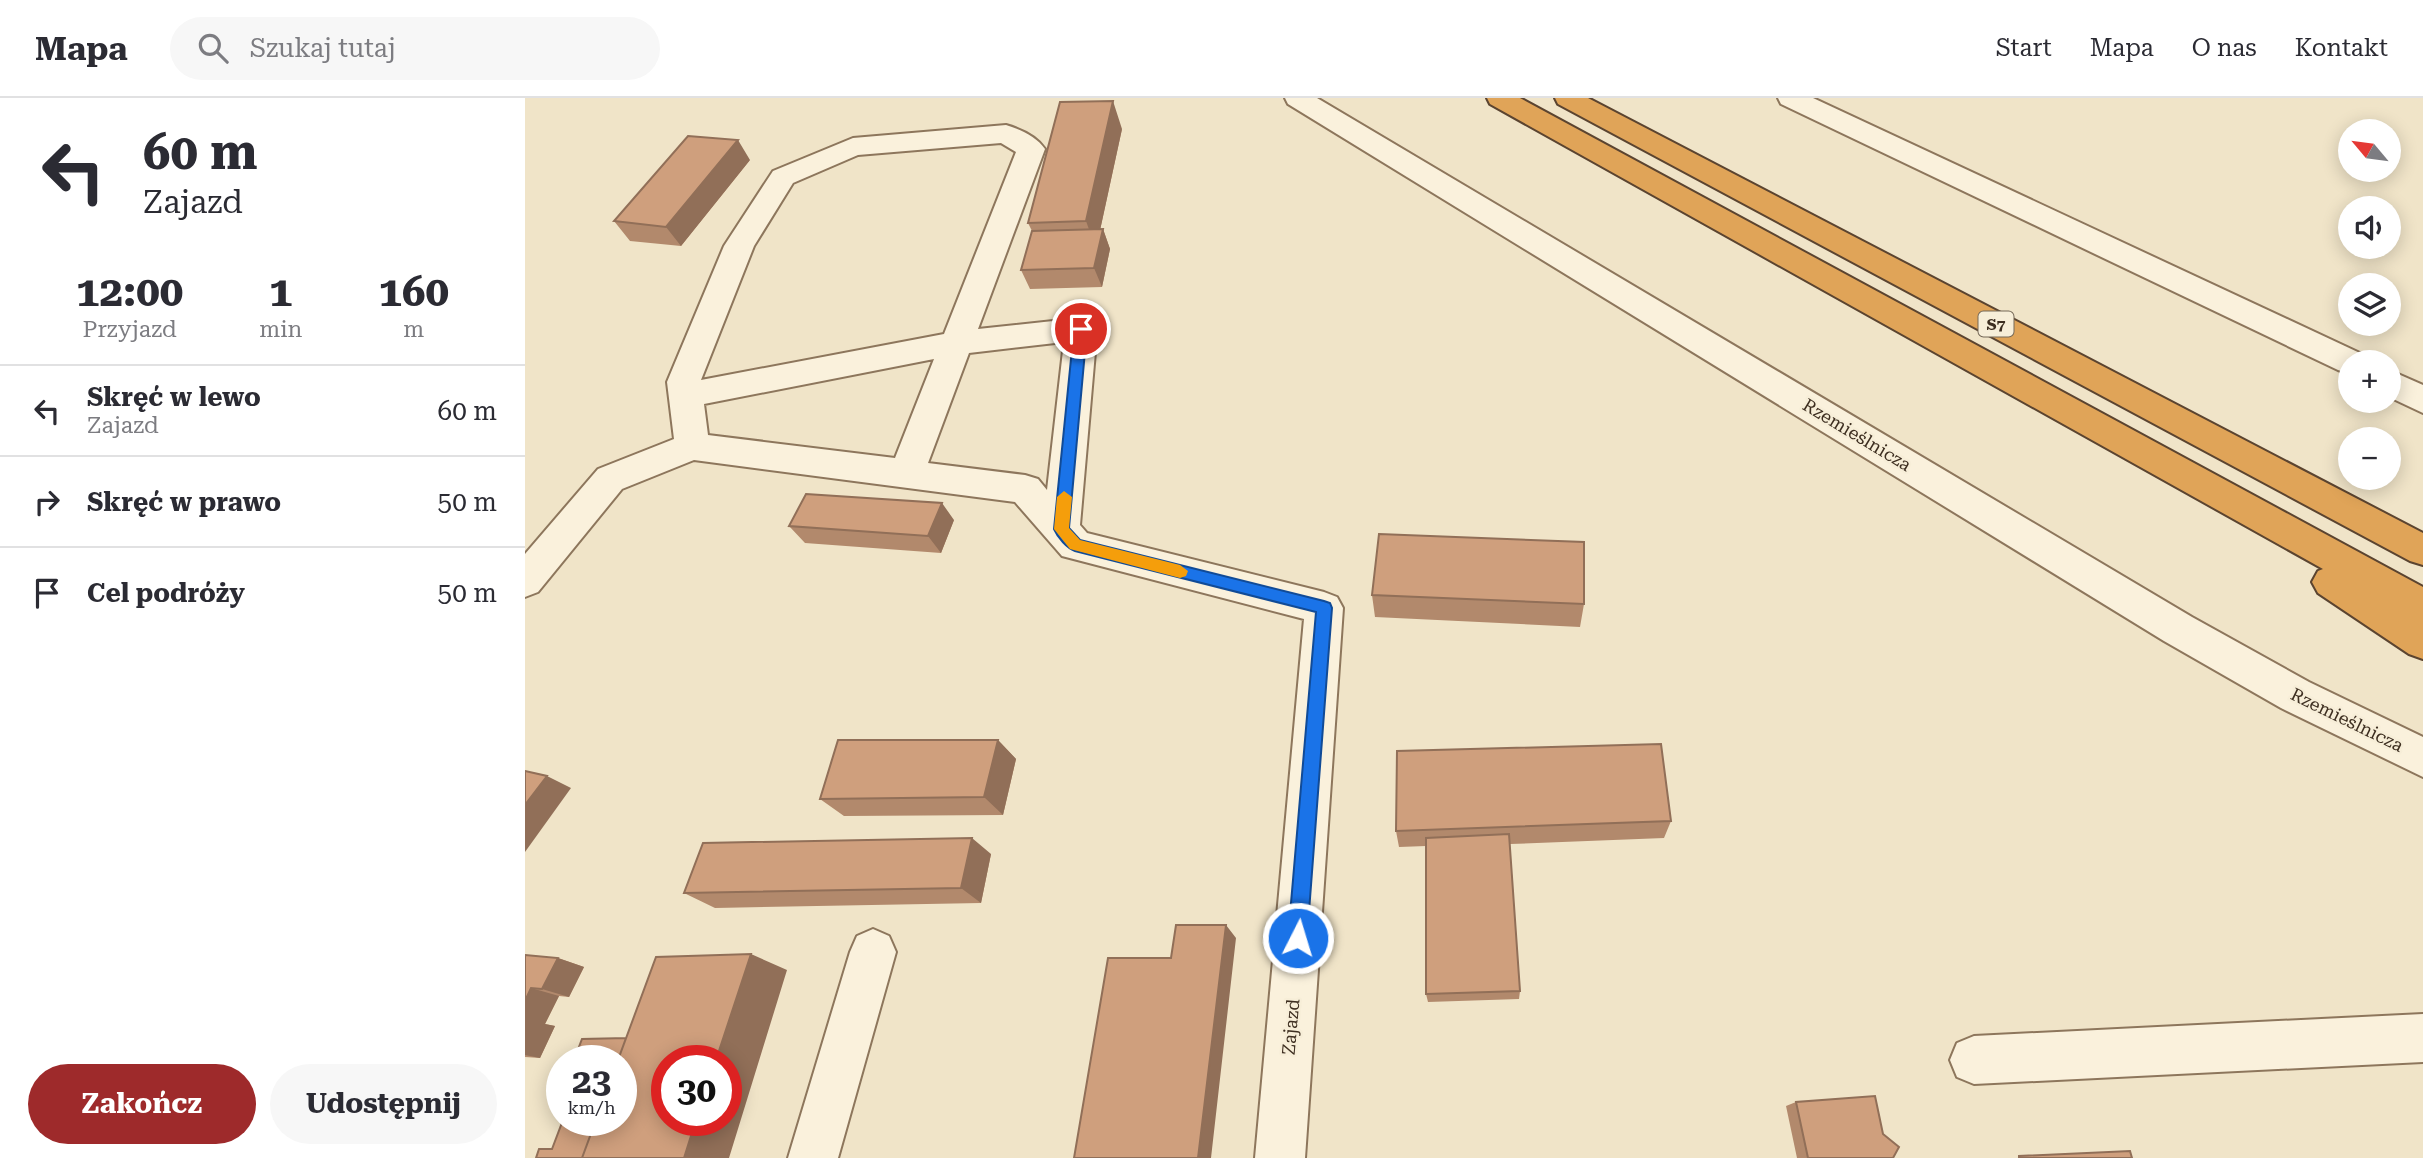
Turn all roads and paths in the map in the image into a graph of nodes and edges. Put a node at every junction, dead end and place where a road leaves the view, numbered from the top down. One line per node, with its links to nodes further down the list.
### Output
1 (1298, 98): 18 (street, Rzemieślnicza)
2 (1500, 98): 11 (highway, S7)
3 (1569, 98): 14 (highway, S7)
4 (1791, 98): 6 (street)
5 (956, 343): 8 (street); 8 (street); 12 (street); 13 (street)
6 (2338, 356)
7 (2401, 388): 9 (street)
8 (685, 395): 10 (street)
9 (2423, 400)
10 (692, 446): 12 (street); 15 (street)
11 (2144, 455): 16 (highway, S7); 17 (highway)
12 (906, 474): 13 (street)
13 (1068, 537): 23 (street, Zajazd)
14 (2423, 550)
15 (525, 581)
16 (2423, 606)
17 (2423, 642)
18 (2423, 758)
19 (873, 952): 22 (street)
20 (2423, 1038): 21 (street)
21 (1974, 1060)
22 (813, 1158)
23 (1280, 1158)

